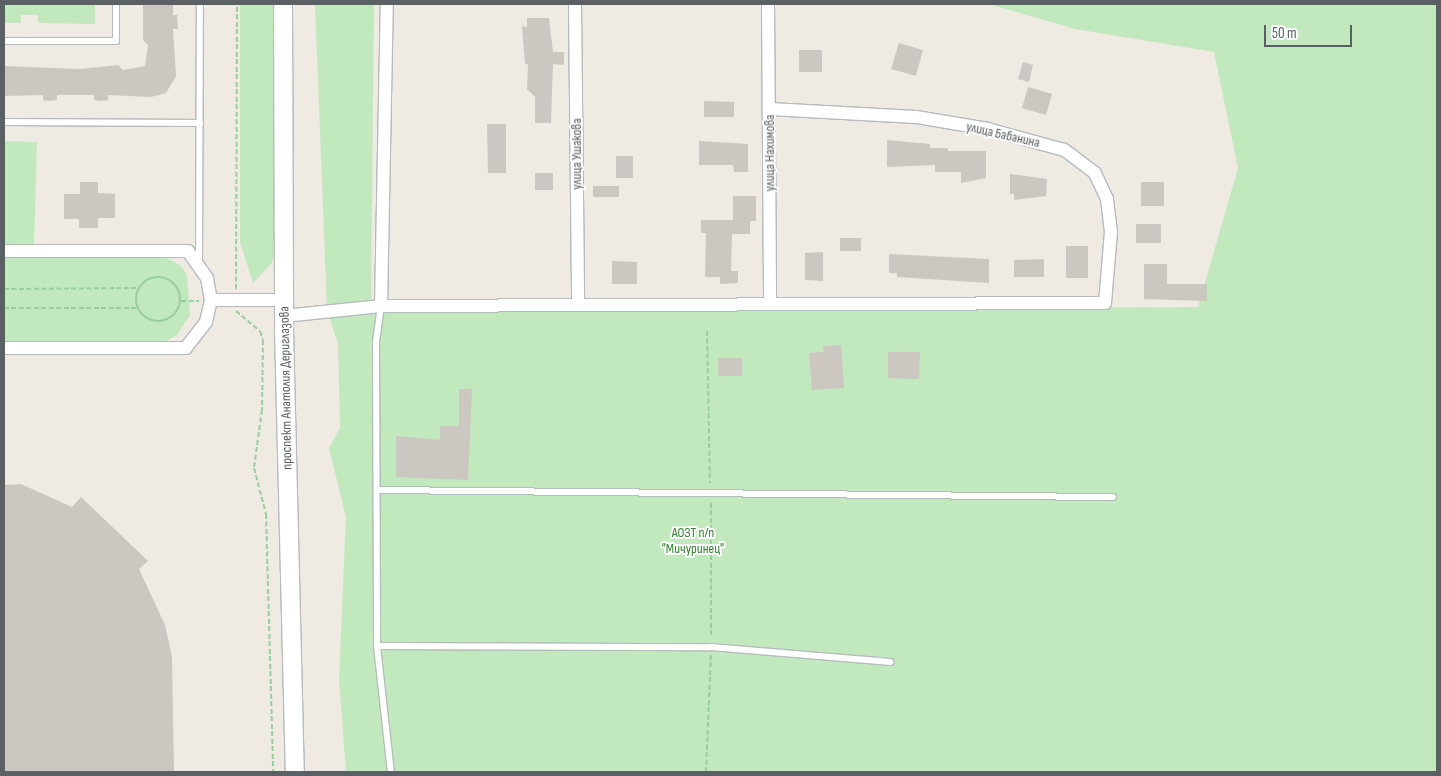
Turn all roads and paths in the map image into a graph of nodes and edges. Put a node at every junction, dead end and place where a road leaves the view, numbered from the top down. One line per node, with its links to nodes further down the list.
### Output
1 (116, 4): 8 (lane)
2 (200, 4): 11 (lane)
3 (237, 4): 17 (path)
4 (283, 4): 24 (main road, проспект Анатолия Дериглазова)
5 (387, 4): 21 (street)
6 (575, 4): 20 (street, улица Ушакова)
7 (768, 4): 9 (street, улица Нахимова)
8 (4, 41)
9 (770, 109): 19 (street, улица Нахимова); 19 (street, улица Бабанина)
10 (4, 122): 11 (lane)
11 (200, 123): 13 (lane)
12 (4, 251): 13 (street)
13 (199, 263): 16 (street)
14 (139, 288): 15 (path); 18 (path); 23 (path)
15 (4, 289)
16 (211, 300): 17 (street); 18 (path); 26 (street)
17 (236, 300): 24 (street); 33 (path)
18 (181, 301): 23 (path)
19 (770, 303): 20 (street)
20 (578, 305): 21 (street)
21 (381, 306): 24 (street); 27 (lane)
22 (4, 308): 23 (path)
23 (137, 308)
24 (284, 308): 34 (main road, проспект Анатолия Дериглазова)
25 (707, 331): 28 (path)
26 (4, 348)
27 (378, 490): 28 (lane); 30 (lane)
28 (710, 492): 29 (lane); 31 (path)
29 (1113, 497)
30 (377, 646): 31 (lane); 35 (lane)
31 (711, 647): 32 (lane); 36 (path)
32 (890, 662)
33 (273, 772)
34 (295, 772)
35 (391, 772)
36 (706, 772)

